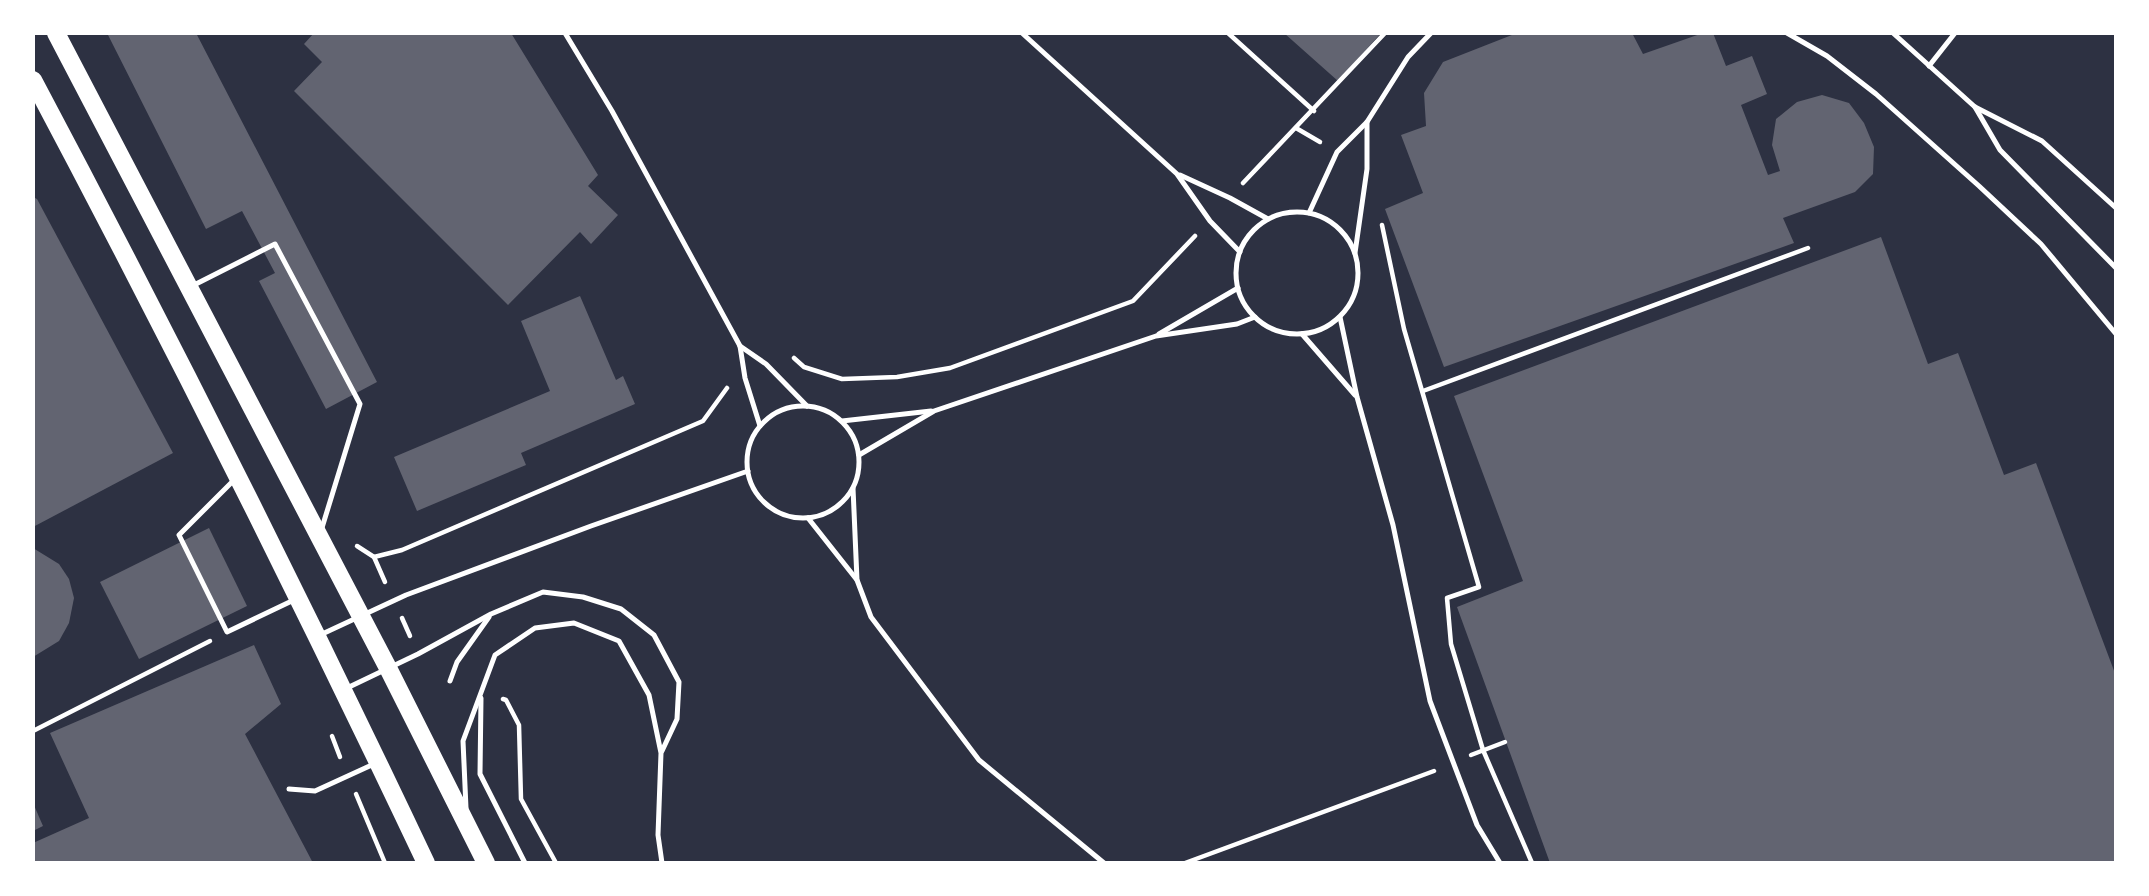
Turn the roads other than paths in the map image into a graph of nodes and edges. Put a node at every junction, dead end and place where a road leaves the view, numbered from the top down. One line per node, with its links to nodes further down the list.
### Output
1 (56, 33): 19 (main road)
2 (565, 33): 26 (lane)
3 (1022, 33): 12 (lane)
4 (1431, 33): 11 (lane)
5 (1787, 33): 24 (lane)
6 (1893, 33): 8 (lane)
7 (1955, 33): 8 (lane)
8 (1929, 66): 10 (lane)
9 (33, 79): 34 (main road)
10 (1975, 107): 13 (lane); 18 (lane)
11 (1367, 122): 14 (lane); 17 (lane)
12 (1178, 174): 15 (lane); 16 (lane)
13 (2116, 208)
14 (1309, 213): 15 (lane); 17 (lane)
15 (1268, 219): 16 (lane)
16 (1240, 251): 20 (lane)
17 (1355, 253): 22 (lane)
18 (2116, 268)
19 (190, 287): 37 (main road); 37 (lane)
20 (1238, 288): 21 (lane); 25 (lane)
21 (1255, 317): 23 (lane); 25 (lane)
22 (1340, 317): 23 (lane); 27 (lane)
23 (1302, 334): 27 (lane)
24 (2116, 334)
25 (1156, 336): 29 (lane)
26 (740, 346): 28 (lane); 31 (lane)
27 (1357, 397): 57 (lane)
28 (807, 406): 30 (lane); 31 (lane)
29 (934, 411): 30 (lane); 32 (lane)
30 (842, 421): 32 (lane)
31 (760, 426): 33 (lane)
32 (859, 455): 35 (lane)
33 (748, 471): 36 (lane); 41 (lane)
34 (238, 476): 39 (main road); 39 (lane)
35 (853, 488): 36 (lane); 38 (lane)
36 (808, 518): 38 (lane)
37 (319, 537): 41 (main road)
38 (857, 580): 56 (lane)
39 (299, 598): 42 (main road)
40 (491, 614): 43 (lane); 44 (lane); 47 (lane)
41 (360, 615): 42 (lane); 43 (main road)
42 (318, 635): 45 (main road)
43 (388, 668): 45 (lane); 50 (main road)
44 (450, 681)
45 (344, 689): 48 (main road)
46 (481, 692): 47 (lane); 50 (lane); 54 (lane)
47 (662, 753): 55 (lane)
48 (378, 762): 49 (lane); 51 (main road)
49 (289, 789)
50 (466, 822): 52 (main road); 53 (main road)
51 (426, 863)
52 (471, 863)
53 (486, 863)
54 (526, 863)
55 (662, 863)
56 (1104, 863)
57 (1500, 863)

